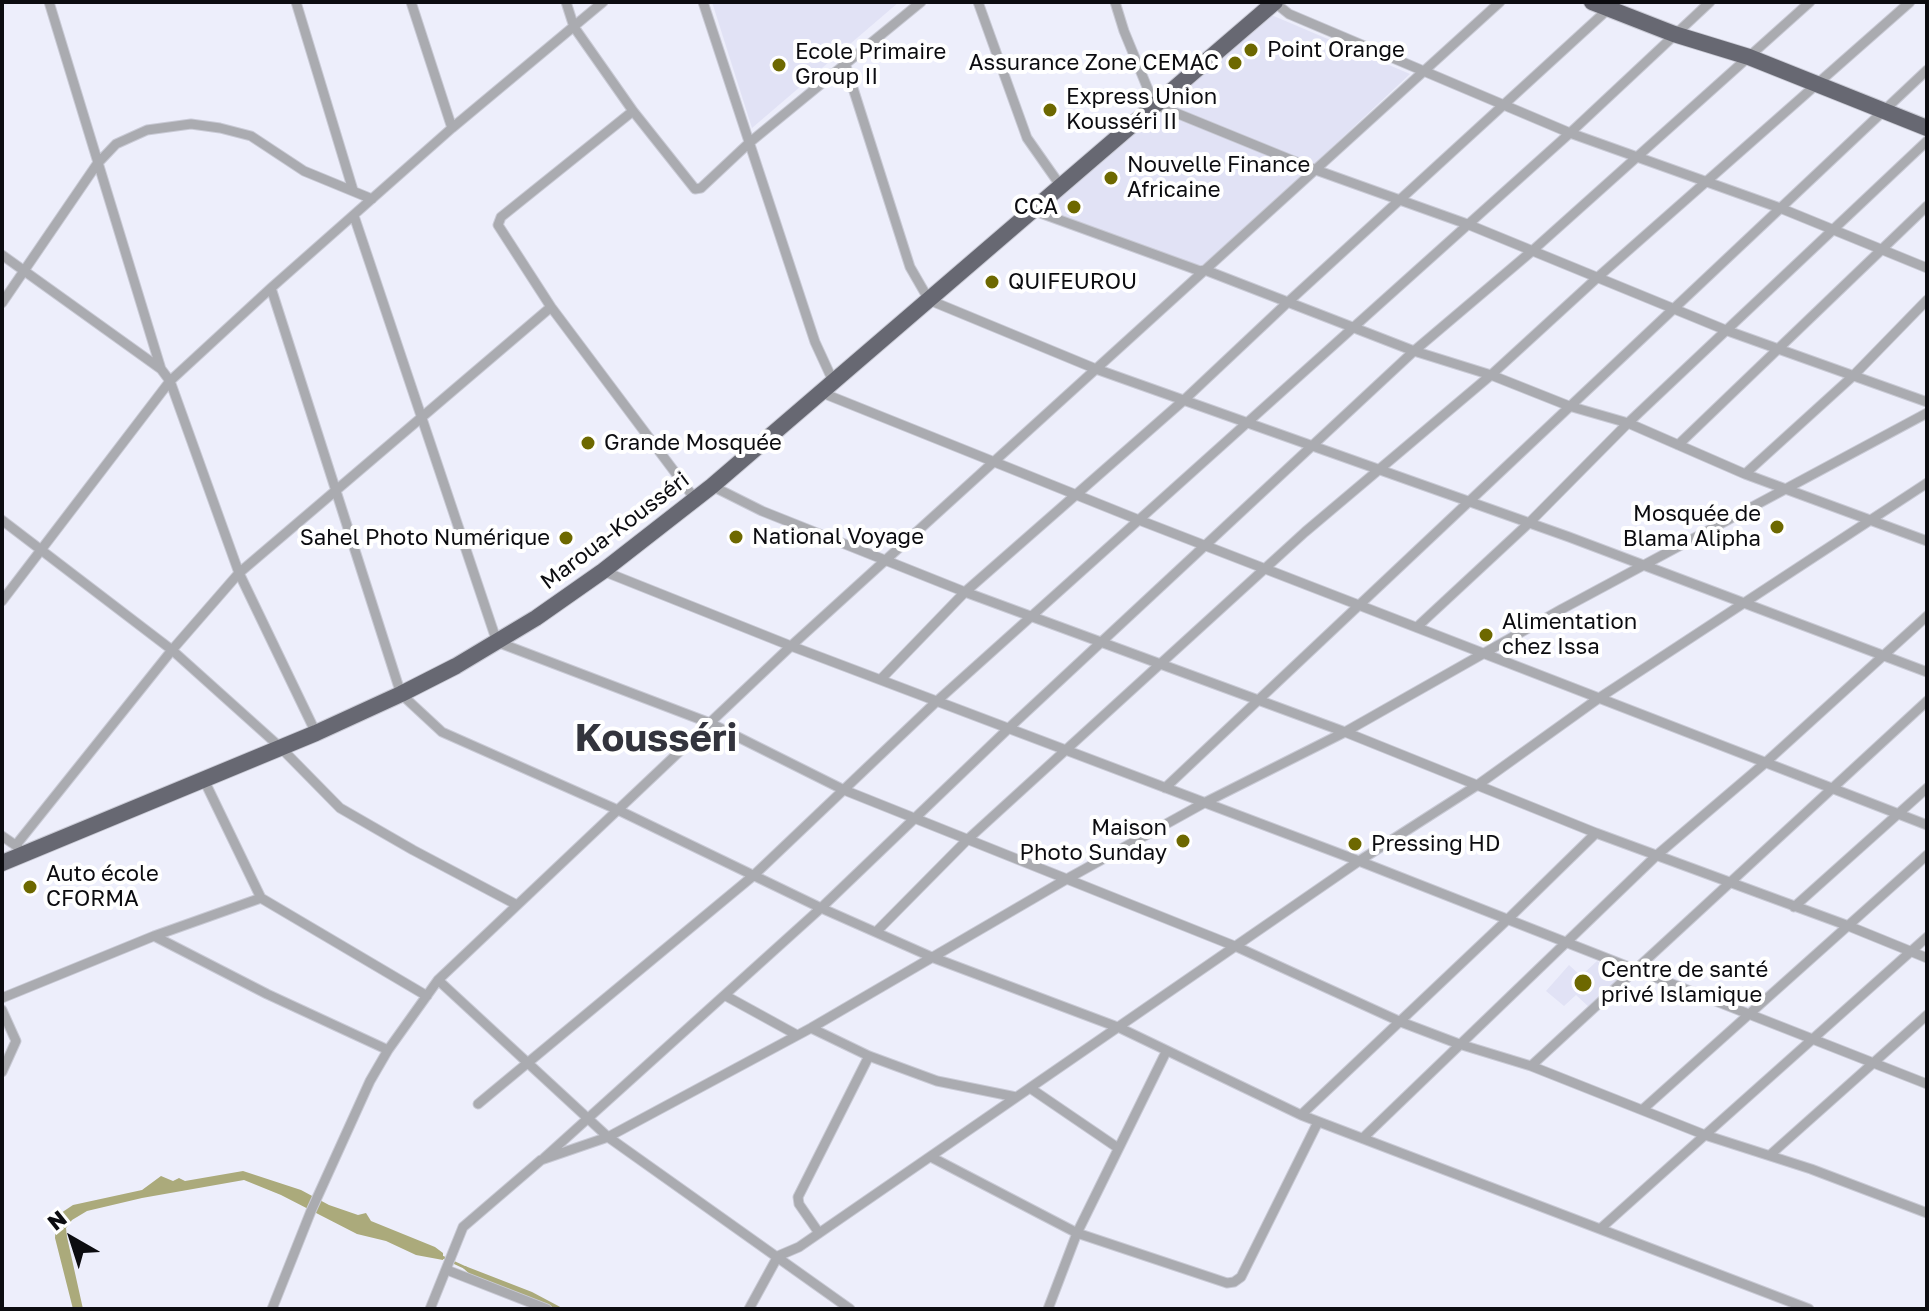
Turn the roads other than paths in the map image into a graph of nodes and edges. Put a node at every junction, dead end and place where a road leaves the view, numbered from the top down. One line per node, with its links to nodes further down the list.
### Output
1 (49, 2): 34 (street)
2 (411, 2): 28 (street)
3 (566, 2): 17 (street)
4 (603, 2): 17 (street)
5 (703, 2): 32 (street)
6 (921, 2): 20 (street)
7 (978, 2): 37 (street)
8 (1115, 2): 24 (street)
9 (1275, 2): 22 (street); 24 (highway, Maroua-Kousséri)
10 (1500, 2): 22 (street)
11 (1592, 2): 16 (highway)
12 (1710, 2): 18 (street)
13 (1810, 2): 19 (street)
14 (1910, 2): 23 (street)
15 (299, 3): 38 (street)
16 (1612, 5): 18 (highway); 25 (street)
17 (574, 27): 27 (street); 28 (street)
18 (1674, 34): 19 (highway); 30 (street)
19 (1749, 57): 23 (highway); 33 (street)
20 (845, 63): 32 (street); 55 (street)
21 (1927, 70): 26 (street)
22 (1424, 71): 25 (street); 35 (street)
23 (1818, 83): 26 (highway); 36 (street)
24 (1154, 104): 35 (street); 37 (highway, Maroua-Kousséri)
25 (1504, 105): 30 (street); 40 (street)
26 (1884, 110): 29 (highway); 42 (street)
27 (633, 111): 32 (street); 59 (street)
28 (452, 128): 39 (street)
29 (1927, 128)
30 (1570, 133): 33 (street); 45 (street)
31 (1927, 141): 46 (street)
32 (749, 143): 70 (street)
33 (1635, 158): 36 (street); 47 (street)
34 (97, 164): 38 (street); 52 (street); 65 (street)
35 (1316, 170): 40 (street); 51 (street)
36 (1707, 181): 42 (street); 53 (street)
37 (1060, 185): 43 (highway, Maroua-Kousséri)
38 (353, 190): 39 (street)
39 (372, 199): 44 (street)
40 (1400, 199): 45 (street); 58 (street)
41 (1927, 206): 48 (street)
42 (1780, 208): 46 (street); 60 (street)
43 (1032, 210): 51 (street); 55 (highway, Maroua-Kousséri)
44 (354, 216): 54 (street); 75 (street)
45 (1467, 224): 47 (street); 61 (street)
46 (1832, 230): 48 (street); 62 (street)
47 (1532, 251): 53 (street); 64 (street)
48 (1880, 251): 50 (street); 63 (street)
49 (2, 255): 52 (street)
50 (1927, 268)
51 (1205, 270): 58 (street); 66 (street)
52 (25, 272): 57 (street); 65 (street)
53 (1598, 277): 60 (street); 67 (street)
54 (271, 288): 69 (street); 86 (street)
55 (929, 300): 66 (street); 70 (highway, Maroua-Kousséri)
56 (1927, 300): 68 (street)
57 (2, 303)
58 (1287, 303): 61 (street); 71 (street)
59 (551, 307): 75 (street); 88 (street)
60 (1672, 308): 62 (street); 73 (street)
61 (1351, 326): 64 (street); 77 (street)
62 (1728, 331): 63 (street); 76 (street)
63 (1780, 347): 68 (street); 78 (street)
64 (1414, 351): 67 (street); 79 (street)
65 (161, 369): 69 (street)
66 (1096, 369): 71 (street); 80 (street)
67 (1491, 375): 73 (street); 81 (street)
68 (1853, 376): 72 (street); 82 (street)
69 (170, 381): 96 (street); 101 (street)
70 (826, 386): 80 (street); 84 (highway, Maroua-Kousséri)
71 (1184, 400): 77 (street); 87 (street)
72 (1927, 402)
73 (1569, 406): 76 (street); 89 (street)
74 (1927, 413): 85 (street)
75 (423, 415): 86 (street); 110 (street)
76 (1628, 423): 78 (street); 93 (street)
77 (1245, 424): 79 (street); 91 (street)
78 (1678, 445): 82 (street)
79 (1312, 448): 81 (street); 95 (street)
80 (994, 462): 87 (street); 97 (street)
81 (1380, 471): 89 (street); 99 (street)
82 (1745, 474): 85 (street)
83 (1927, 483): 92 (street)
84 (712, 486): 88 (highway, Maroua-Kousséri); 97 (street)
85 (1784, 488): 92 (street); 98 (street)
86 (334, 491): 101 (street); 118 (street)
87 (1075, 495): 91 (street); 102 (street)
88 (695, 499): 100 (highway, Maroua-Kousséri)
89 (1469, 500): 93 (street); 105 (street)
90 (2, 520): 96 (street)
91 (1139, 520): 95 (street); 106 (street)
92 (1871, 520): 94 (street); 104 (street)
93 (1529, 523): 98 (street); 108 (street)
94 (1927, 541)
95 (1208, 545): 99 (street); 109 (street)
96 (42, 549): 103 (street); 112 (street)
97 (886, 560): 102 (street); 111 (street)
98 (1641, 565): 104 (street); 113 (street)
99 (1266, 569): 105 (street); 115 (street)
100 (603, 571): 110 (highway, Maroua-Kousséri); 111 (street)
101 (239, 573): 112 (street); 126 (street)
102 (965, 592): 106 (street); 117 (street)
103 (2, 601)
104 (1745, 603): 114 (street); 119 (street)
105 (1358, 605): 108 (street); 121 (street)
106 (1032, 615): 109 (street); 120 (street)
107 (1927, 616): 114 (street)
108 (1417, 627): 113 (street)
109 (1102, 641): 115 (street); 124 (street)
110 (497, 642): 118 (highway, Maroua-Kousséri); 123 (street)
111 (791, 646): 117 (street); 123 (street)
112 (172, 650): 127 (street); 144 (street)
113 (1486, 654): 119 (street); 125 (street)
114 (1882, 656): 116 (street); 129 (street)
115 (1162, 664): 121 (street); 128 (street)
116 (1927, 672)
117 (881, 679): 120 (street)
118 (401, 694): 126 (highway, Maroua-Kousséri); 137 (street)
119 (1599, 698): 129 (street); 131 (street)
120 (937, 701): 124 (street); 134 (street)
121 (1258, 701): 125 (street); 132 (street)
122 (1927, 701): 135 (street)
123 (710, 723): 134 (street); 137 (street)
124 (1010, 727): 128 (street); 139 (street)
125 (1345, 732): 131 (street); 136 (street)
126 (316, 733): 127 (highway, Maroua-Kousséri)
127 (280, 747): 130 (highway, Maroua-Kousséri); 153 (street)
128 (1066, 749): 132 (street); 143 (street)
129 (1765, 763): 135 (street); 145 (street)
130 (203, 778): 144 (highway, Maroua-Kousséri); 152 (street)
131 (1479, 784): 141 (street); 147 (street)
132 (1165, 788): 136 (street)
133 (1927, 788): 138 (street)
134 (844, 790): 139 (street); 149 (street)
135 (1831, 790): 138 (street); 151 (street)
136 (1204, 803): 147 (street); 150 (street)
137 (618, 810): 149 (street); 153 (street)
138 (1898, 814): 140 (street); 154 (street)
139 (914, 817): 143 (street); 155 (street)
140 (1927, 825)
141 (1596, 833): 145 (street); 156 (street)
142 (2, 836): 144 (street)
143 (967, 840): 150 (street); 158 (street)
144 (22, 849): 148 (highway, Maroua-Kousséri)
145 (1657, 855): 151 (street); 161 (street)
146 (1927, 855): 157 (street)
147 (1359, 861): 156 (street); 162 (street)
148 (2, 863)
149 (753, 876): 155 (street); 183 (street)
150 (1065, 880): 162 (street); 164 (street)
151 (1728, 882): 154 (street); 166 (street)
152 (261, 898): 159 (street); 168 (street)
153 (517, 905): 167 (street)
154 (1794, 907): 157 (street)
155 (821, 908): 158 (street); 169 (street)
156 (1507, 920): 161 (street); 174 (street)
157 (1846, 925): 163 (street); 172 (street)
158 (876, 932): 164 (street)
159 (154, 936): 170 (street); 180 (street)
160 (1927, 937): 163 (street)
161 (1566, 943): 166 (street); 179 (street)
162 (1237, 947): 174 (street); 176 (street)
163 (1910, 952): 165 (street); 178 (street)
164 (934, 958): 175 (street); 176 (street)
165 (1927, 958)
166 (1633, 970): 172 (street); 185 (street)
167 (438, 980): 168 (street); 183 (street)
168 (427, 996): 180 (street)
169 (726, 996): 177 (street); 193 (street)
170 (2, 998)
171 (2, 1010): 186 (street)
172 (1747, 1014): 178 (street); 191 (street)
173 (1927, 1015): 184 (street)
174 (1401, 1022): 179 (street); 192 (street)
175 (811, 1028): 177 (street); 182 (street)
176 (1120, 1028): 181 (street); 188 (street)
177 (797, 1035): 196 (street)
178 (1810, 1040): 184 (street); 195 (street)
179 (1459, 1044): 185 (street); 197 (street)
180 (388, 1050): 208 (street)
181 (1166, 1052): 192 (street); 198 (street)
182 (869, 1056): 189 (street); 204 (street)
183 (527, 1063): 190 (street); 193 (street)
184 (1873, 1063): 187 (street); 199 (street)
185 (1531, 1066): 191 (street)
186 (2, 1072)
187 (1927, 1084)
188 (1030, 1088): 189 (street); 198 (street)
189 (1016, 1097): 200 (street)
190 (478, 1104)
191 (1642, 1110): 195 (street)
192 (1301, 1115): 194 (street)
193 (587, 1119): 196 (street); 201 (street)
194 (1318, 1122): 197 (street); 205 (street)
195 (1705, 1135): 199 (street); 203 (street)
196 (608, 1137): 201 (street); 206 (street)
197 (1364, 1137): 203 (street)
198 (1118, 1148): 205 (street)
199 (1770, 1155): 202 (street)
200 (931, 1157): 204 (street); 205 (street)
201 (541, 1160): 207 (street)
202 (1927, 1213)
203 (1600, 1229): 214 (street)
204 (819, 1233): 206 (street)
205 (1077, 1233): 213 (street)
206 (778, 1256): 211 (street); 212 (street)
207 (447, 1268): 209 (street); 210 (street)
208 (272, 1309)
209 (430, 1309)
210 (547, 1309)
211 (749, 1309)
212 (850, 1309)
213 (1048, 1309)
214 (1809, 1309)

